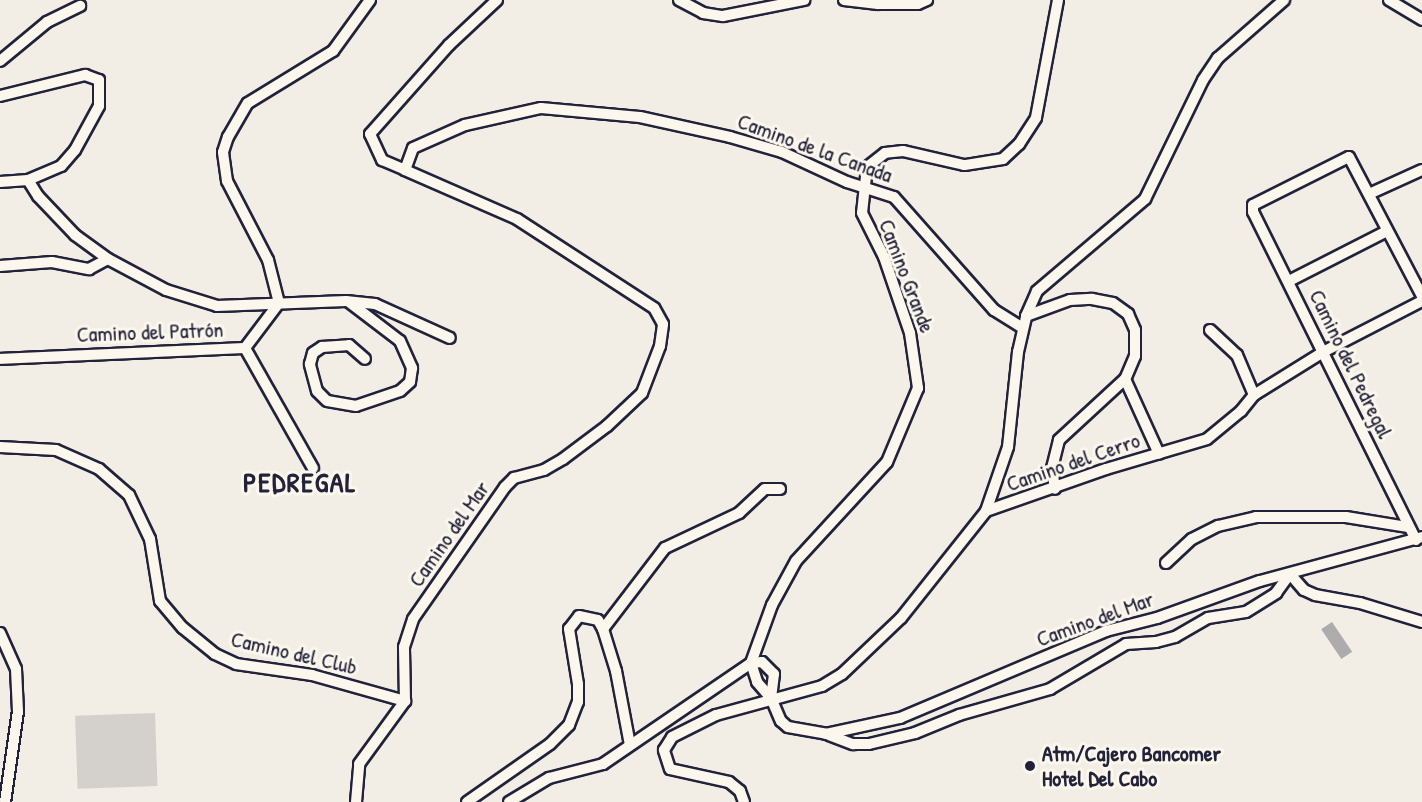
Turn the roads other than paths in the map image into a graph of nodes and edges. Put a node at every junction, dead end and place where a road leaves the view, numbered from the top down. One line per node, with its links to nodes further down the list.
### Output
1 (370, 0): 27 (street)
2 (497, 0): 14 (street)
3 (679, 0): 4 (street)
4 (804, 0)
5 (844, 0): 6 (street)
6 (927, 0)
7 (1058, 0): 18 (street, Camino Grande)
8 (1284, 0): 28 (street)
9 (1389, 0): 11 (street)
10 (80, 6): 12 (street)
11 (1422, 20)
12 (0, 61)
13 (0, 96): 16 (street)
14 (405, 170): 18 (street, Camino de la Canada); 53 (street, Camino del Mar)
15 (1422, 170): 19 (street)
16 (28, 180): 17 (street); 21 (street)
17 (0, 182)
18 (866, 190): 29 (street, Camino de la Canada); 51 (street, Camino Grande)
19 (1369, 194): 20 (street); 23 (street, Camino del Pedregal)
20 (1387, 231): 23 (street); 24 (street)
21 (108, 259): 22 (street); 27 (street)
22 (0, 266)
23 (1289, 281): 33 (street, Camino del Pedregal)
24 (1422, 296)
25 (346, 301): 27 (street); 31 (street); 35 (street)
26 (1422, 301): 33 (street, Camino del Cerro)
27 (279, 303): 32 (street, Camino del Patrón)
28 (1026, 316): 29 (street); 36 (street)
29 (1023, 328): 43 (street)
30 (1210, 330): 37 (street)
31 (450, 338)
32 (245, 348): 34 (street, Camino del Patrón); 40 (street)
33 (1323, 352): 37 (street, Camino del Cerro); 44 (street, Camino del Pedregal)
34 (0, 359)
35 (365, 359)
36 (1125, 379): 39 (street); 42 (street)
37 (1254, 395): 39 (street, Camino del Cerro)
38 (0, 447): 53 (street, Camino del Club)
39 (1159, 454): 42 (street, Camino del Cerro)
40 (313, 468)
41 (780, 489): 49 (street)
42 (1055, 489): 43 (street, Camino del Cerro)
43 (986, 511): 52 (street, Camino del Cerro)
44 (1408, 527): 45 (street, Camino del Pedregal); 46 (street)
45 (1420, 539): 47 (street, Camino del Mar)
46 (1166, 563)
47 (1290, 574): 48 (street); 54 (street, Camino del Mar); 54 (street)
48 (1422, 622)
49 (603, 629): 55 (street); 58 (street)
50 (0, 633): 56 (street)
51 (751, 663): 52 (street, Camino del Mar); 52 (street, Camino del Mar); 55 (street)
52 (771, 698): 54 (street, Camino del Mar); 60 (street, Camino del Cerro)
53 (405, 700): 57 (street)
54 (825, 734)
55 (630, 745): 59 (street)
56 (5, 802)
57 (356, 802)
58 (468, 802)
59 (508, 802)
60 (744, 802)

